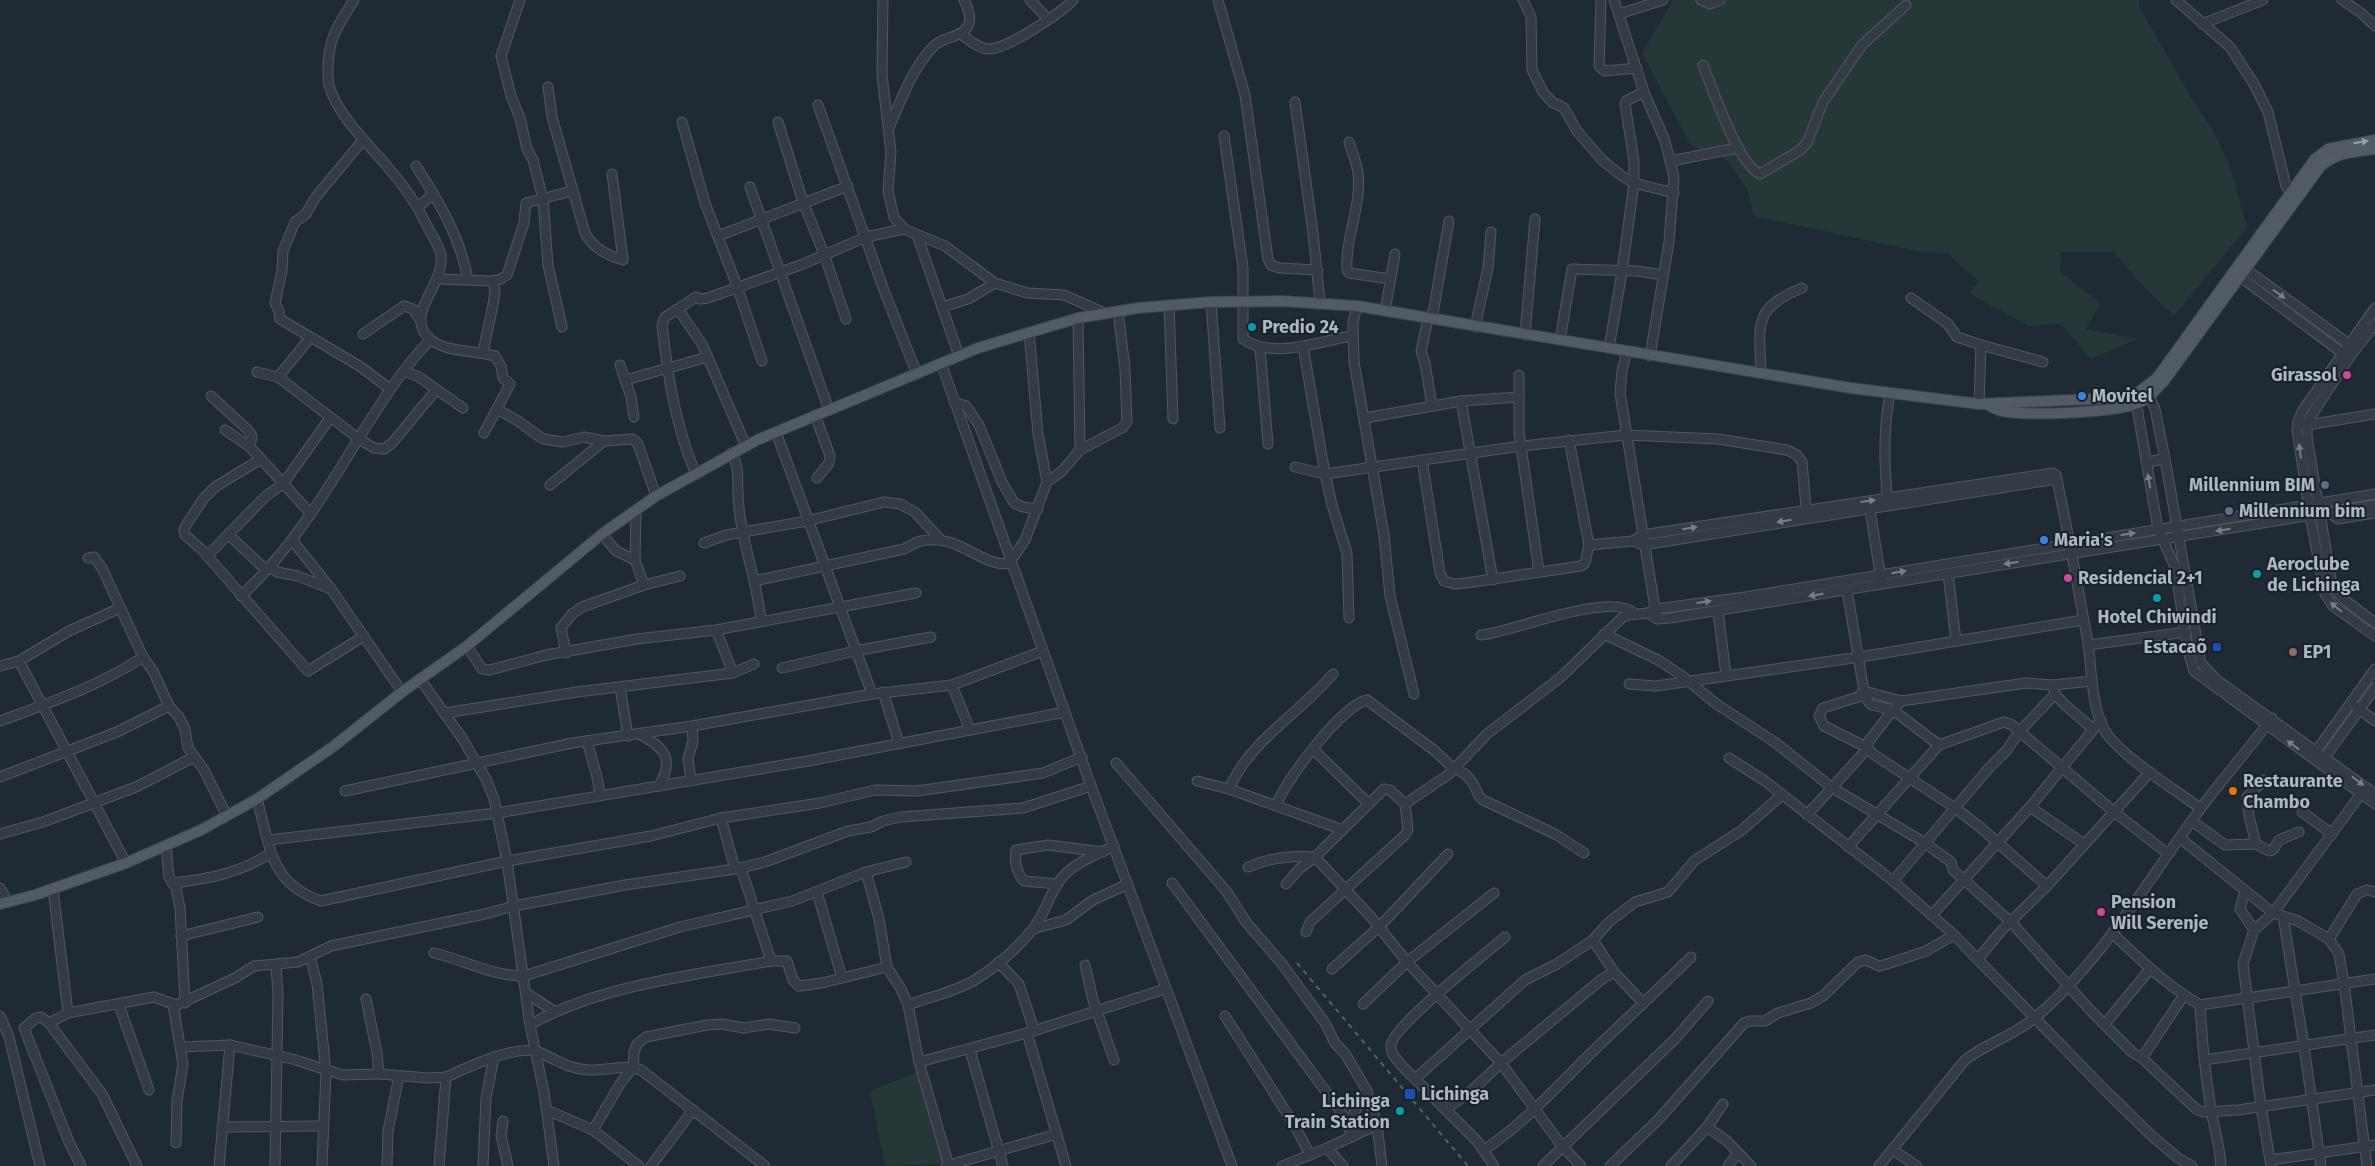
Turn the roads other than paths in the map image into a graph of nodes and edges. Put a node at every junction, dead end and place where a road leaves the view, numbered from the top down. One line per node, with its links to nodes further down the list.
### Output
1 (354, 0): 33 (street)
2 (520, 0): 49 (street)
3 (882, 0): 31 (street)
4 (964, 0): 22 (street)
5 (1030, 0): 19 (street)
6 (1073, 0): 19 (street)
7 (1218, 0): 62 (street)
8 (1523, 0): 42 (street)
9 (1601, 0): 24 (street)
10 (1614, 0): 18 (street)
11 (1663, 0): 18 (street)
12 (1701, 0): 13 (street)
13 (1720, 0)
14 (2176, 0): 20 (street)
15 (2264, 0): 20 (street)
16 (2342, 0): 21 (street)
17 (1906, 5): 36 (street)
18 (1619, 14): 24 (street)
19 (1048, 19): 22 (street)
20 (2202, 24): 48 (street)
21 (2375, 26)
22 (960, 34): 31 (street)
23 (1703, 65): 36 (street)
24 (1637, 68): 26 (street)
25 (548, 87): 45 (street)
26 (1644, 92): 39 (street); 42 (street)
27 (1295, 102): 62 (street)
28 (818, 105): 43 (street)
29 (682, 122): 58 (street)
30 (778, 122): 50 (street)
31 (889, 128): 55 (street)
32 (1224, 136): 75 (street)
33 (363, 140): 51 (street); 98 (street)
34 (2375, 140): 38 (main road, one-way to 34)
35 (1349, 142): 68 (street)
36 (1737, 148): 39 (street)
37 (2375, 149): 38 (main road)
38 (2325, 156): 48 (main road)
39 (1671, 161): 46 (street)
40 (416, 166): 47 (street)
41 (612, 174): 45 (street)
42 (1634, 183): 46 (street); 65 (street)
43 (848, 186): 50 (street); 59 (street)
44 (750, 187): 52 (street)
45 (572, 191): 49 (street)
46 (1674, 193): 66 (street)
47 (433, 194): 51 (street); 69 (street)
48 (2294, 196): 63 (main road)
49 (543, 199): 70 (street); 92 (street)
50 (803, 202): 52 (street); 60 (street)
51 (418, 207): 67 (street)
52 (761, 219): 58 (street); 64 (street)
53 (1535, 219): 96 (street)
54 (1449, 221): 89 (street)
55 (904, 230): 57 (street); 59 (street)
56 (1491, 232): 93 (street)
57 (916, 235): 71 (street); 80 (street)
58 (718, 236): 72 (street)
59 (866, 237): 60 (street); 120 (street)
60 (824, 254): 64 (street); 88 (street)
61 (1395, 254): 68 (street)
62 (1318, 270): 77 (street)
63 (2240, 271): 85 (street); 126 (main road)
64 (780, 272): 72 (street); 137 (street)
65 (1622, 272): 66 (street); 100 (street); 105 (street)
66 (1663, 275): 110 (street)
67 (438, 279): 69 (street); 90 (street)
68 (1390, 279): 84 (street)
69 (468, 280): 70 (street)
70 (493, 281): 107 (street)
71 (995, 283): 80 (street); 86 (street)
72 (737, 286): 82 (street); 112 (street)
73 (1802, 288): 119 (street)
74 (1911, 298): 101 (street)
75 (1243, 301): 76 (main road); 77 (main road); 104 (street)
76 (1211, 302): 78 (main road); 146 (street)
77 (1320, 302): 79 (main road)
78 (1169, 305): 83 (main road); 143 (street)
79 (1357, 306): 84 (main road); 97 (street)
80 (942, 307): 109 (street)
81 (2375, 308): 103 (street)
82 (678, 309): 111 (street); 116 (street)
83 (1118, 311): 86 (main road); 158 (street)
84 (1385, 311): 89 (main road)
85 (2295, 312): 103 (street); 108 (street)
86 (1105, 313): 87 (main road)
87 (1078, 318): 94 (main road); 158 (street)
88 (846, 319)
89 (1430, 319): 93 (main road); 134 (street)
90 (420, 320): 95 (street); 99 (street)
91 (2375, 324): 103 (street)
92 (562, 327)
93 (1476, 327): 96 (main road)
94 (1029, 332): 109 (main road); 170 (street)
95 (363, 334)
96 (1525, 335): 100 (main road)
97 (1352, 336): 102 (street); 142 (street)
98 (310, 338): 122 (street); 124 (street)
99 (430, 340): 107 (street); 117 (street)
100 (1560, 340): 105 (main road)
101 (1981, 344): 113 (street); 133 (street)
102 (1303, 346): 104 (street); 168 (street)
103 (2352, 347): 108 (street)
104 (1260, 348): 154 (street)
105 (1609, 348): 106 (main road)
106 (1627, 351): 110 (main road); 150 (street)
107 (483, 352): 136 (street)
108 (2346, 355): 144 (street); 145 (street)
109 (959, 356): 114 (main road)
110 (1650, 356): 119 (main road)
111 (708, 357): 116 (street); 155 (street)
112 (762, 361)
113 (2043, 362)
114 (941, 363): 120 (main road); 132 (street)
115 (620, 364): 123 (street)
116 (667, 368): 123 (street); 167 (street)
117 (404, 371): 124 (street); 125 (street)
118 (257, 372): 122 (street)
119 (1760, 373): 127 (main road)
120 (917, 374): 137 (main road)
121 (1520, 375): 129 (street)
122 (278, 377): 141 (street)
123 (624, 380): 140 (street)
124 (390, 389): 151 (street)
125 (436, 390): 135 (street); 151 (street)
126 (2148, 392): 130 (main road); 162 (street)
127 (1890, 394): 133 (main road); 175 (street)
128 (211, 396): 157 (street)
129 (1519, 396): 131 (street); 156 (street)
130 (2136, 399): 133 (main road); 164 (street)
131 (1461, 401): 134 (street); 160 (street)
132 (954, 402): 179 (street); 210 (street)
133 (1983, 404)
134 (1432, 406): 142 (street)
135 (463, 408)
136 (496, 408): 149 (street); 153 (street)
137 (829, 410): 139 (main road)
138 (2375, 414): 145 (street)
139 (815, 415): 148 (main road); 169 (street)
140 (634, 417)
141 (330, 418): 151 (street); 171 (street)
142 (1365, 418): 166 (street)
143 (1173, 419)
144 (2298, 421): 145 (street); 177 (street, one-way to 144)
145 (2307, 425): 176 (street)
146 (1220, 428)
147 (225, 430): 157 (street)
148 (776, 432): 155 (main road); 190 (street)
149 (484, 433)
150 (1626, 435): 152 (street); 186 (street); 197 (street)
151 (358, 439): 185 (street)
152 (1570, 440): 156 (street); 204 (street)
153 (604, 441): 172 (street); 174 (street)
154 (1268, 444)
155 (746, 446): 159 (main road)
156 (1521, 446): 160 (street); 214 (street)
157 (250, 447): 161 (street)
158 (1080, 450): 170 (street)
159 (731, 453): 167 (main road); 194 (street)
160 (1471, 454): 163 (street); 218 (street)
161 (261, 459): 171 (street); 207 (street)
162 (2165, 459): 164 (street); 192 (street)
163 (1422, 460): 166 (street); 218 (street)
164 (2146, 462): 193 (street, one-way to 164)
165 (1295, 467): 168 (street)
166 (1373, 467): 168 (street); 271 (street)
167 (695, 472): 174 (main road)
168 (1325, 474): 232 (street)
169 (818, 478)
170 (1047, 482): 179 (street)
171 (283, 484): 185 (street); 196 (street)
172 (550, 485)
173 (2375, 494): 176 (street)
174 (656, 496): 180 (main road)
175 (1888, 503): 181 (street, one-way to 175); 182 (street); 206 (street)
176 (2318, 503): 177 (street); 187 (street)
177 (2308, 505): 188 (street); 189 (street)
178 (2375, 505): 183 (street)
179 (1038, 509): 210 (street)
180 (636, 510): 195 (main road); 209 (street)
181 (1839, 510): 182 (street); 186 (street)
182 (1870, 510): 216 (street)
183 (2330, 513): 184 (street); 187 (street)
184 (2375, 513)
185 (311, 514): 201 (street)
186 (1807, 514): 197 (street, one-way to 186); 205 (street, one-way to 205)
187 (2320, 514): 189 (street); 235 (street)
188 (2241, 516): 191 (street); 192 (street)
189 (2310, 516): 191 (street); 241 (street, one-way to 189)
190 (808, 521): 194 (street); 199 (street); 212 (street)
191 (2243, 526): 198 (street, one-way to 198)
192 (2176, 527): 193 (street); 198 (street)
193 (2158, 529): 200 (street); 206 (street, one-way to 193)
194 (741, 532): 203 (street); 219 (street)
195 (602, 534): 209 (street); 245 (main road)
196 (229, 535): 207 (street); 213 (street)
197 (1642, 535): 202 (street); 205 (street)
198 (2178, 537): 200 (street); 283 (street)
199 (940, 539): 210 (street); 212 (street)
200 (2163, 539): 206 (street); 237 (street)
201 (292, 540): 213 (street); 222 (street)
202 (1633, 542): 204 (street); 205 (street)
203 (704, 543)
204 (1589, 545): 214 (street)
205 (1643, 545): 229 (street)
206 (2072, 549): 211 (street); 233 (street)
207 (207, 556): 226 (street)
208 (88, 558): 228 (street)
209 (635, 560): 221 (street)
210 (1011, 560): 247 (street)
211 (1970, 565): 215 (street); 216 (street, one-way to 211)
212 (824, 567): 219 (street); 227 (street)
213 (268, 569): 222 (street); 226 (street)
214 (1539, 572): 218 (street)
215 (1948, 573): 220 (street); 243 (street)
216 (1881, 575): 220 (street); 225 (street)
217 (680, 576): 221 (street)
218 (1493, 580)
219 (754, 581): 234 (street)
220 (1882, 584): 223 (street)
221 (644, 585): 248 (street)
222 (330, 590): 239 (street)
223 (1847, 590): 225 (street, one-way to 225); 250 (street)
224 (916, 593): 227 (street)
225 (1796, 593): 229 (street, one-way to 225); 230 (street)
226 (241, 596): 239 (street)
227 (839, 606): 234 (street); 246 (street)
228 (120, 608): 249 (street); 251 (street)
229 (1652, 611): 230 (street); 231 (street)
230 (1718, 611): 258 (street)
231 (1636, 614): 238 (street); 240 (street)
232 (1349, 618)
233 (2083, 620): 243 (street); 244 (street)
234 (761, 621): 236 (street)
235 (2375, 623)
236 (716, 630): 248 (street); 256 (street)
237 (2186, 632): 244 (street); 283 (street)
238 (1604, 634): 260 (street); 304 (street)
239 (364, 636): 268 (street)
240 (1481, 636)
241 (2375, 636)
242 (931, 637): 246 (street)
243 (1956, 641): 250 (street)
244 (2088, 645): 261 (street)
245 (467, 646): 248 (street); 259 (main road)
246 (855, 650): 254 (street); 270 (street)
247 (1043, 651): 263 (street); 278 (street)
248 (566, 653)
249 (143, 657): 274 (street); 275 (street)
250 (1860, 657): 258 (street); 267 (street)
251 (19, 661): 253 (street); 274 (street)
252 (754, 664): 256 (street)
253 (0, 666)
254 (782, 668)
255 (2375, 668): 273 (street)
256 (733, 672): 264 (street)
257 (1333, 674): 314 (street)
258 (1726, 675): 260 (street)
259 (420, 679): 268 (main road); 279 (street)
260 (1689, 680): 262 (street); 313 (street)
261 (2092, 681): 266 (street); 280 (street)
262 (1629, 684)
263 (952, 685): 269 (street); 286 (street)
264 (620, 687): 279 (street); 289 (street)
265 (2375, 688): 277 (street)
266 (2054, 689): 272 (street); 285 (street); 287 (street)
267 (1864, 691): 272 (street); 276 (street); 293 (street)
268 (402, 692): 320 (main road)
269 (883, 692): 270 (street); 291 (street)
270 (872, 694): 284 (street)
271 (1414, 694)
272 (1901, 702): 276 (street)
273 (2351, 703): 277 (street); 296 (street)
274 (44, 705): 281 (street); 295 (street)
275 (169, 706): 295 (street); 297 (street)
276 (1893, 710): 292 (street); 293 (street)
277 (2359, 710): 282 (street); 300 (street)
278 (1065, 712): 286 (street); 298 (street)
279 (445, 713): 302 (street)
280 (2101, 720): 285 (street); 305 (street)
281 (0, 721)
282 (2375, 721)
283 (2269, 722): 296 (street); 328 (street)
284 (692, 726): 288 (street); 309 (street)
285 (2093, 729): 303 (street)
286 (970, 730): 291 (street)
287 (2019, 732): 292 (street); 303 (street); 327 (street)
288 (639, 734): 289 (street); 311 (street)
289 (628, 736): 290 (street)
290 (587, 741): 302 (street); 316 (street)
291 (899, 743): 309 (street)
292 (1939, 745): 307 (street)
293 (1868, 748): 307 (street); 313 (street)
294 (1314, 750): 304 (street); 322 (street); 325 (street)
295 (68, 752): 306 (street); 321 (street)
296 (2314, 754): 300 (street)
297 (194, 757): 321 (street); 334 (street)
298 (1082, 758): 312 (street); 335 (street)
299 (1729, 758): 319 (street)
300 (2322, 761): 317 (street); 318 (street, one-way to 318)
301 (1116, 763): 467 (street)
302 (477, 764): 315 (street); 331 (street)
303 (2061, 768): 326 (street); 329 (street)
304 (1454, 769): 323 (street); 352 (street)
305 (2150, 772): 328 (street); 329 (street)
306 (0, 777)
307 (1909, 778): 327 (street); 333 (street)
308 (2264, 780): 346 (street)
309 (691, 781): 311 (street)
310 (1197, 781): 314 (street)
311 (658, 786): 316 (street)
312 (1091, 786): 348 (street); 360 (street)
313 (1831, 787): 332 (street); 333 (street)
314 (1229, 789): 325 (street)
315 (345, 791)
316 (600, 794): 331 (street)
317 (2361, 794): 324 (street); 340 (street)
318 (2375, 794)
319 (1782, 795): 332 (street); 394 (street)
320 (256, 798): 334 (main road); 342 (street)
321 (96, 803): 339 (street); 358 (street)
322 (1368, 804): 323 (street); 337 (street)
323 (1405, 804): 372 (street)
324 (2375, 804)
325 (1276, 806): 337 (street)
326 (2030, 807): 343 (street); 345 (street)
327 (1955, 808): 343 (street); 344 (street)
328 (2200, 808): 336 (street)
329 (2113, 811): 345 (street); 354 (street)
330 (2302, 812): 340 (street)
331 (497, 813): 342 (street); 356 (street)
332 (1807, 815): 349 (street)
333 (1878, 815): 344 (street); 349 (street)
334 (227, 816): 347 (main road)
335 (721, 818): 356 (street); 360 (street)
336 (2192, 821): 341 (street); 346 (street)
337 (1343, 830): 355 (street)
338 (2299, 832): 346 (street)
339 (0, 834)
340 (2332, 834): 380 (street)
341 (2180, 838): 354 (street); 373 (street)
342 (269, 840): 350 (street)
343 (1998, 842): 363 (street); 369 (street)
344 (1924, 843): 362 (street); 363 (street)
345 (2084, 844): 369 (street)
346 (2256, 844)
347 (166, 846): 358 (main road); 364 (street)
348 (1114, 846): 351 (street); 367 (street)
349 (1848, 847): 362 (street)
350 (271, 852): 356 (street); 364 (street)
351 (1103, 852): 366 (street); 366 (street)
352 (1584, 853)
353 (1448, 854): 385 (street)
354 (2168, 854): 389 (street)
355 (1315, 857): 359 (street); 368 (street); 372 (street)
356 (507, 861): 378 (street)
357 (906, 862): 361 (street)
358 (126, 863): 371 (main road)
359 (1248, 867)
360 (738, 869): 378 (street); 379 (street)
361 (866, 872): 374 (street); 405 (street)
362 (1893, 881): 381 (street)
363 (1965, 881): 381 (street); 384 (street)
364 (172, 883): 391 (street)
365 (1172, 883): 478 (street)
366 (1057, 884): 386 (street)
367 (1128, 884): 386 (street); 415 (street)
368 (1286, 884)
369 (2047, 886): 384 (street)
370 (0, 888): 377 (street)
371 (53, 889): 377 (main road); 432 (street)
372 (1345, 889): 385 (street); 388 (street)
373 (2246, 891): 380 (street); 387 (street)
374 (817, 892): 379 (street); 411 (street)
375 (2375, 892): 393 (street)
376 (1494, 893): 402 (street)
377 (4, 903)
378 (514, 906): 397 (street); 410 (street)
379 (756, 911): 400 (street); 410 (street)
380 (2273, 913): 382 (street); 387 (street)
381 (1932, 916): 390 (street)
382 (2283, 916): 393 (street); 416 (street)
383 (258, 917): 391 (street)
384 (2011, 922): 399 (street); 414 (street)
385 (1380, 926): 402 (street); 407 (street)
386 (1033, 929): 396 (street)
387 (2254, 930): 421 (street)
388 (1306, 932)
389 (2113, 934): 406 (street); 414 (street)
390 (1954, 935): 399 (street); 523 (street)
391 (181, 936): 424 (street)
392 (1505, 937): 418 (street)
393 (2329, 939): 413 (street)
394 (1593, 940): 408 (street); 441 (street)
395 (434, 953): 410 (street)
396 (1009, 953): 401 (street); 409 (street)
397 (310, 956): 403 (street); 460 (street)
398 (1692, 957): 422 (street)
399 (1978, 959): 435 (street)
400 (770, 961): 411 (street); 431 (street)
401 (998, 962): 409 (street); 428 (street)
402 (1408, 962): 418 (street); 426 (street)
403 (276, 965): 424 (street); 452 (street)
404 (1085, 965): 430 (street)
405 (887, 967): 411 (street); 428 (street)
406 (2150, 968): 419 (street); 437 (street)
407 (1332, 970)
408 (1614, 972): 422 (street); 458 (street)
409 (1010, 974): 442 (street)
410 (524, 976): 417 (street)
411 (842, 978)
412 (2375, 979): 413 (street)
413 (2344, 983): 416 (street); 445 (street)
414 (2068, 985): 435 (street); 437 (street)
415 (1166, 988): 430 (street); 516 (street)
416 (2294, 989): 421 (street); 447 (street)
417 (526, 993): 431 (street); 438 (street)
418 (1436, 994): 441 (street); 464 (street)
419 (2184, 996): 429 (street); 454 (street)
420 (366, 998): 461 (street)
421 (2246, 999): 429 (street); 451 (street)
422 (1643, 1002): 475 (street)
423 (1708, 1002): 489 (street)
424 (185, 1003): 425 (street)
425 (173, 1004): 427 (street); 448 (street)
426 (1363, 1004)
427 (119, 1005): 432 (street); 465 (street)
428 (908, 1005): 457 (street)
429 (2200, 1005): 456 (street)
430 (1097, 1009): 442 (street); 455 (street)
431 (554, 1011): 438 (street)
432 (68, 1013): 436 (street)
433 (0, 1016): 444 (street)
434 (1226, 1016): 497 (street)
435 (2035, 1019): 493 (street); 529 (street)
436 (49, 1023): 439 (street); 502 (street)
437 (2105, 1024): 454 (street)
438 (530, 1025): 450 (street)
439 (24, 1028): 444 (street); 501 (street)
440 (795, 1028): 459 (street)
441 (1471, 1030): 458 (street); 464 (street)
442 (1030, 1032): 449 (street); 485 (street)
443 (2375, 1035): 445 (street)
444 (8, 1038): 500 (street)
445 (2351, 1040): 447 (street); 468 (street)
446 (230, 1045): 448 (street); 452 (street); 482 (street)
447 (2304, 1046): 451 (street); 469 (street)
448 (182, 1047): 487 (street)
449 (970, 1050): 457 (street); 494 (street)
450 (536, 1051): 453 (street); 459 (street); 472 (street)
451 (2254, 1052): 456 (street); 471 (street)
452 (277, 1056): 460 (street); 480 (street)
453 (494, 1057): 463 (street); 508 (street)
454 (2142, 1058): 476 (street)
455 (1114, 1060)
456 (2204, 1060): 476 (street)
457 (919, 1062): 513 (street)
458 (1501, 1063): 474 (street); 475 (street)
459 (633, 1067): 473 (street); 484 (street)
460 (326, 1072): 461 (street); 481 (street)
461 (378, 1074): 462 (street)
462 (399, 1076): 463 (street); 506 (street)
463 (446, 1077): 507 (street)
464 (1415, 1079): 474 (street)
465 (149, 1090)
466 (2375, 1090): 468 (street)
467 (1367, 1091): 478 (street); 479 (street)
468 (2360, 1093): 469 (street); 490 (street)
469 (2312, 1098): 471 (street); 495 (street)
470 (1722, 1104): 483 (street)
471 (2261, 1106): 476 (street); 498 (street)
472 (547, 1110): 484 (street); 510 (street)
473 (693, 1110): 499 (street); 512 (street)
474 (1446, 1110): 492 (street)
475 (1534, 1110): 489 (street); 492 (street)
476 (2211, 1111): 530 (street)
477 (503, 1121): 509 (street)
478 (1348, 1123): 486 (street)
479 (1377, 1125): 486 (street); 519 (street)
480 (276, 1126): 481 (street); 482 (street); 504 (street)
481 (322, 1126): 505 (street)
482 (222, 1127): 503 (street)
483 (1707, 1127): 496 (street); 524 (street)
484 (593, 1130): 511 (street)
485 (1057, 1134): 494 (street); 515 (street)
486 (1352, 1137): 491 (street)
487 (176, 1143)
488 (2375, 1145): 490 (street)
489 (1562, 1146): 521 (street); 522 (street)
490 (2365, 1147): 495 (street); 532 (street)
491 (1327, 1148): 497 (street); 518 (street)
492 (1484, 1150): 520 (street)
493 (1893, 1150): 527 (street); 528 (street)
494 (998, 1151): 513 (street); 514 (street)
495 (2319, 1152): 498 (street); 531 (street)
496 (1737, 1154): 525 (street); 526 (street)
497 (1310, 1155): 517 (street)
498 (2270, 1163)
499 (763, 1165)
500 (40, 1166)
501 (80, 1166)
502 (137, 1166)
503 (218, 1166)
504 (275, 1166)
505 (322, 1166)
506 (387, 1166)
507 (439, 1166)
508 (483, 1166)
509 (508, 1166)
510 (554, 1166)
511 (639, 1166)
512 (651, 1166)
513 (948, 1166)
514 (1003, 1166)
515 (1066, 1166)
516 (1232, 1166)
517 (1282, 1166)
518 (1343, 1166)
519 (1382, 1166)
520 (1494, 1166)
521 (1543, 1166)
522 (1582, 1166)
523 (1610, 1166)
524 (1670, 1166)
525 (1728, 1166)
526 (1751, 1166)
527 (1879, 1166)
528 (1917, 1166)
529 (2192, 1166)
530 (2221, 1166)
531 (2321, 1166)
532 (2367, 1166)

